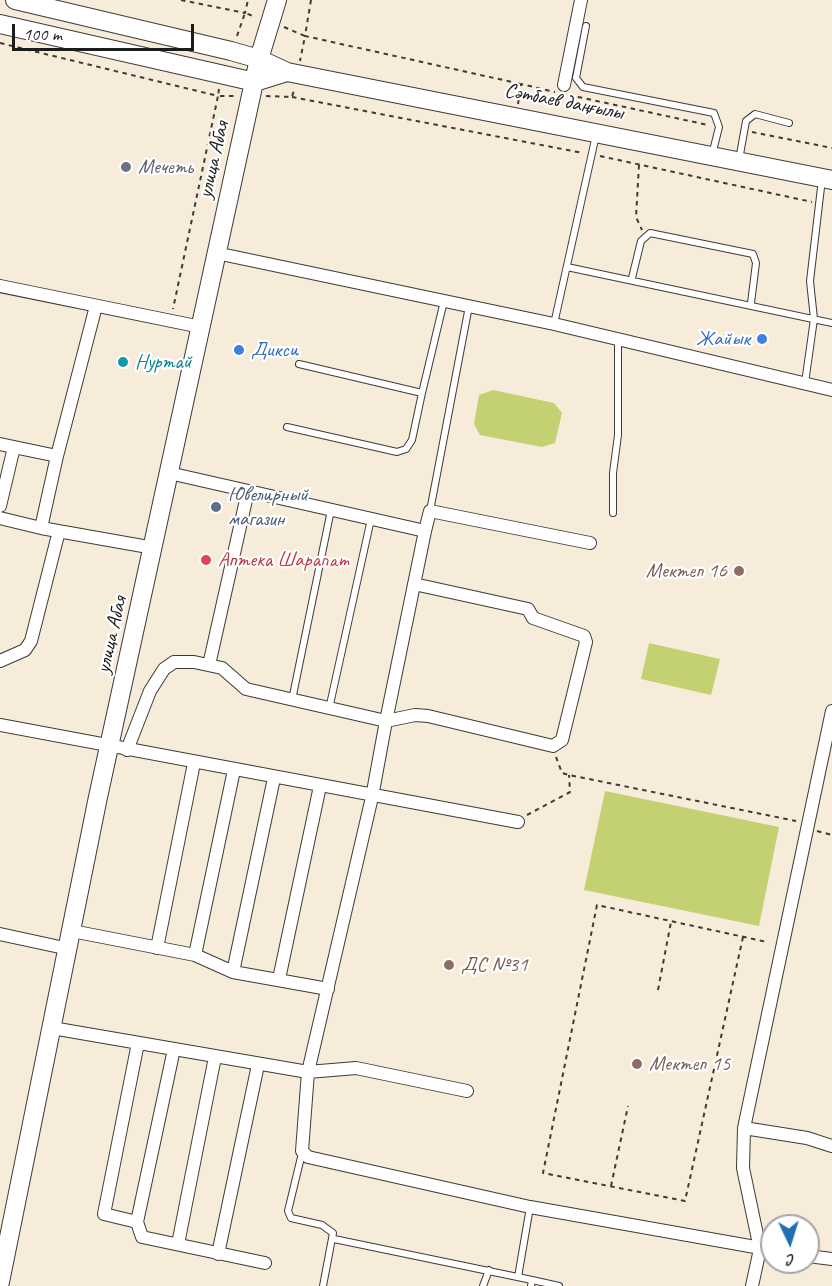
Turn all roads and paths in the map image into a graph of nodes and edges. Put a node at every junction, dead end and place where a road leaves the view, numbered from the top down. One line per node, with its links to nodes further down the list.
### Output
1 (15, 0): 10 (street)
2 (181, 0): 3 (path)
3 (248, 0)
4 (277, 0): 10 (street, улица Абая)
5 (311, 0): 13 (path)
6 (581, 0): 14 (street)
7 (0, 24): 12 (street)
8 (586, 26): 18 (lane)
9 (0, 43): 38 (path)
10 (259, 59): 11 (street); 12 (street, улица Абая)
11 (287, 72): 12 (street); 16 (street, Сәтбаев даңғылы)
12 (255, 82): 29 (street, улица Абая)
13 (521, 84): 16 (path); 18 (path)
14 (564, 85)
15 (292, 97): 22 (path)
16 (516, 115): 19 (street, Сәтбаев даңғылы)
17 (789, 123): 20 (lane)
18 (719, 127): 23 (lane)
19 (597, 131): 22 (lane); 23 (street, Сәтбаев даңғылы)
20 (745, 131): 21 (path); 24 (lane)
21 (832, 148)
22 (592, 154): 25 (path); 30 (lane)
23 (712, 155): 24 (street, Сәтбаев даңғылы)
24 (739, 161): 26 (street, Сәтбаев даңғылы)
25 (639, 165): 27 (path); 28 (path)
26 (827, 179): 27 (lane)
27 (819, 204): 37 (lane)
28 (645, 235): 31 (lane); 34 (lane)
29 (216, 253): 33 (street); 41 (street, улица Абая)
30 (567, 267): 31 (lane); 40 (lane)
31 (632, 278): 34 (lane)
32 (0, 286): 35 (street)
33 (444, 301): 36 (street); 46 (lane)
34 (751, 303): 37 (lane)
35 (96, 306): 38 (street); 50 (street)
36 (469, 306): 40 (street); 55 (lane)
37 (814, 319): 39 (lane); 44 (lane)
38 (171, 321): 41 (street)
39 (832, 323)
40 (554, 324): 42 (street)
41 (201, 327): 51 (street, улица Абая)
42 (618, 340): 44 (street); 56 (lane)
43 (299, 364): 46 (lane)
44 (805, 384): 45 (street)
45 (832, 390)
46 (422, 393): 47 (lane)
47 (287, 427)
48 (0, 444): 49 (street)
49 (14, 447): 50 (street); 53 (street)
50 (57, 456): 59 (street)
51 (169, 473): 52 (street); 63 (street, улица Абая)
52 (248, 491): 54 (street); 66 (street)
53 (0, 506)
54 (331, 510): 58 (street); 67 (lane)
55 (430, 511): 61 (street); 62 (street)
56 (613, 513)
57 (0, 518): 59 (street)
58 (371, 519): 61 (street); 68 (lane)
59 (41, 528): 60 (street)
60 (59, 531): 63 (street); 65 (street)
61 (425, 531): 64 (street)
62 (590, 543)
63 (154, 548): 73 (street, улица Абая)
64 (414, 584): 70 (street); 72 (street)
65 (0, 661)
66 (209, 665): 67 (street); 73 (street)
67 (292, 701): 68 (street)
68 (329, 709): 70 (street)
69 (832, 711): 78 (street)
70 (386, 721): 72 (street); 81 (street)
71 (0, 725): 73 (street)
72 (553, 746): 76 (path)
73 (118, 748): 74 (street); 85 (street, улица Абая)
74 (194, 762): 75 (street); 89 (street)
75 (234, 770): 77 (street); 91 (street)
76 (569, 775): 82 (path); 83 (path)
77 (274, 778): 80 (street); 92 (street)
78 (818, 780): 79 (street); 83 (street)
79 (832, 783)
80 (320, 786): 81 (street); 93 (street)
81 (372, 796): 82 (street); 94 (street)
82 (518, 822)
83 (809, 824): 104 (street)
84 (671, 922): 87 (path); 95 (path); 107 (path)
85 (72, 931): 89 (street); 90 (street, улица Абая)
86 (0, 934): 90 (street)
87 (743, 937): 88 (path); 107 (path)
88 (767, 942)
89 (157, 948): 91 (street)
90 (69, 949): 96 (street, улица Абая)
91 (195, 955): 92 (street)
92 (233, 972): 93 (street)
93 (279, 979): 94 (street)
94 (328, 989): 101 (street)
95 (658, 990)
96 (52, 1028): 97 (street); 119 (street, улица Абая)
97 (138, 1043): 98 (street); 109 (street)
98 (174, 1049): 99 (street); 109 (street)
99 (215, 1057): 100 (street); 112 (street)
100 (258, 1065): 101 (street); 114 (street)
101 (308, 1072): 102 (street); 106 (street)
102 (467, 1091)
103 (628, 1106): 107 (path)
104 (744, 1128): 105 (street); 110 (street)
105 (832, 1146)
106 (302, 1151): 108 (street); 111 (lane)
107 (611, 1186)
108 (530, 1207): 113 (street); 118 (lane)
109 (137, 1222): 112 (street)
110 (760, 1229)
111 (334, 1239): 117 (lane); 121 (lane)
112 (178, 1244): 114 (street)
113 (760, 1249)
114 (218, 1254): 115 (street)
115 (266, 1263)
116 (760, 1265): 124 (street)
117 (489, 1270): 118 (lane); 122 (lane)
118 (518, 1277): 120 (lane)
119 (0, 1282)
120 (531, 1283): 123 (lane)
121 (323, 1286)
122 (483, 1286)
123 (559, 1286)
124 (752, 1286)

